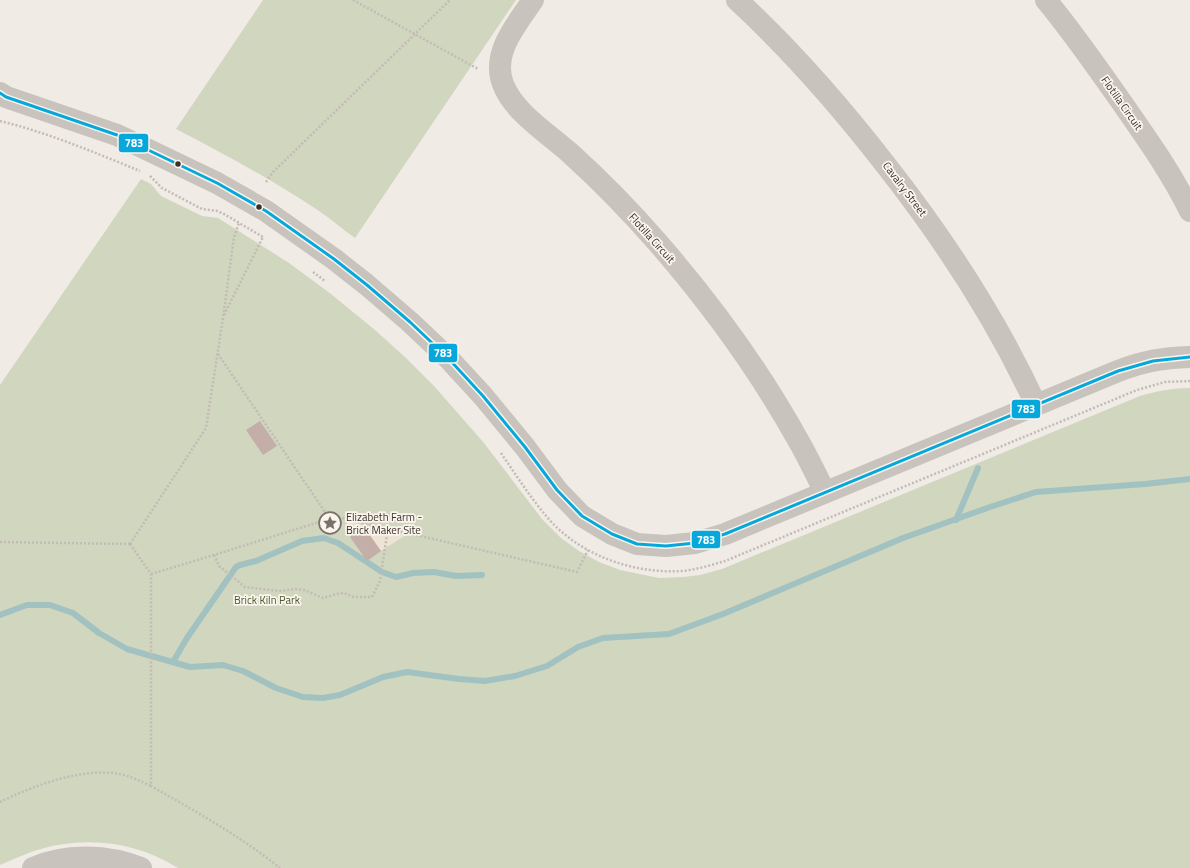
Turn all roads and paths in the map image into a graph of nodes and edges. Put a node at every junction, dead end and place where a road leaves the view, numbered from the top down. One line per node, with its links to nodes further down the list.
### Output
1 (353, 0): 6 (path)
2 (450, 0): 6 (path)
3 (533, 0): 23 (street, Flotilla Circuit)
4 (737, 0): 21 (street, Cavalry Street)
5 (1046, 0): 11 (street, Flotilla Circuit)
6 (415, 34): 7 (path); 10 (path)
7 (478, 69)
8 (2, 96): 23 (street)
9 (0, 121): 12 (path)
10 (266, 182)
11 (1190, 211)
12 (239, 223): 13 (path); 17 (path)
13 (263, 237): 14 (path); 17 (path)
14 (267, 239)
15 (309, 269): 16 (path)
16 (327, 283)
17 (223, 318): 18 (path)
18 (218, 353): 24 (path); 27 (path)
19 (1190, 357): 21 (street)
20 (1190, 381): 28 (path)
21 (1036, 405): 23 (street)
22 (498, 450): 28 (path)
23 (825, 492)
24 (329, 518): 25 (path); 29 (path)
25 (388, 528): 28 (path); 29 (path)
26 (0, 542): 27 (path)
27 (130, 544): 30 (path)
28 (588, 550)
29 (214, 555): 30 (path)
30 (151, 574): 31 (path)
31 (151, 786): 32 (path); 35 (path)
32 (0, 802)
33 (33, 868): 34 (street)
34 (141, 868)
35 (280, 868)

